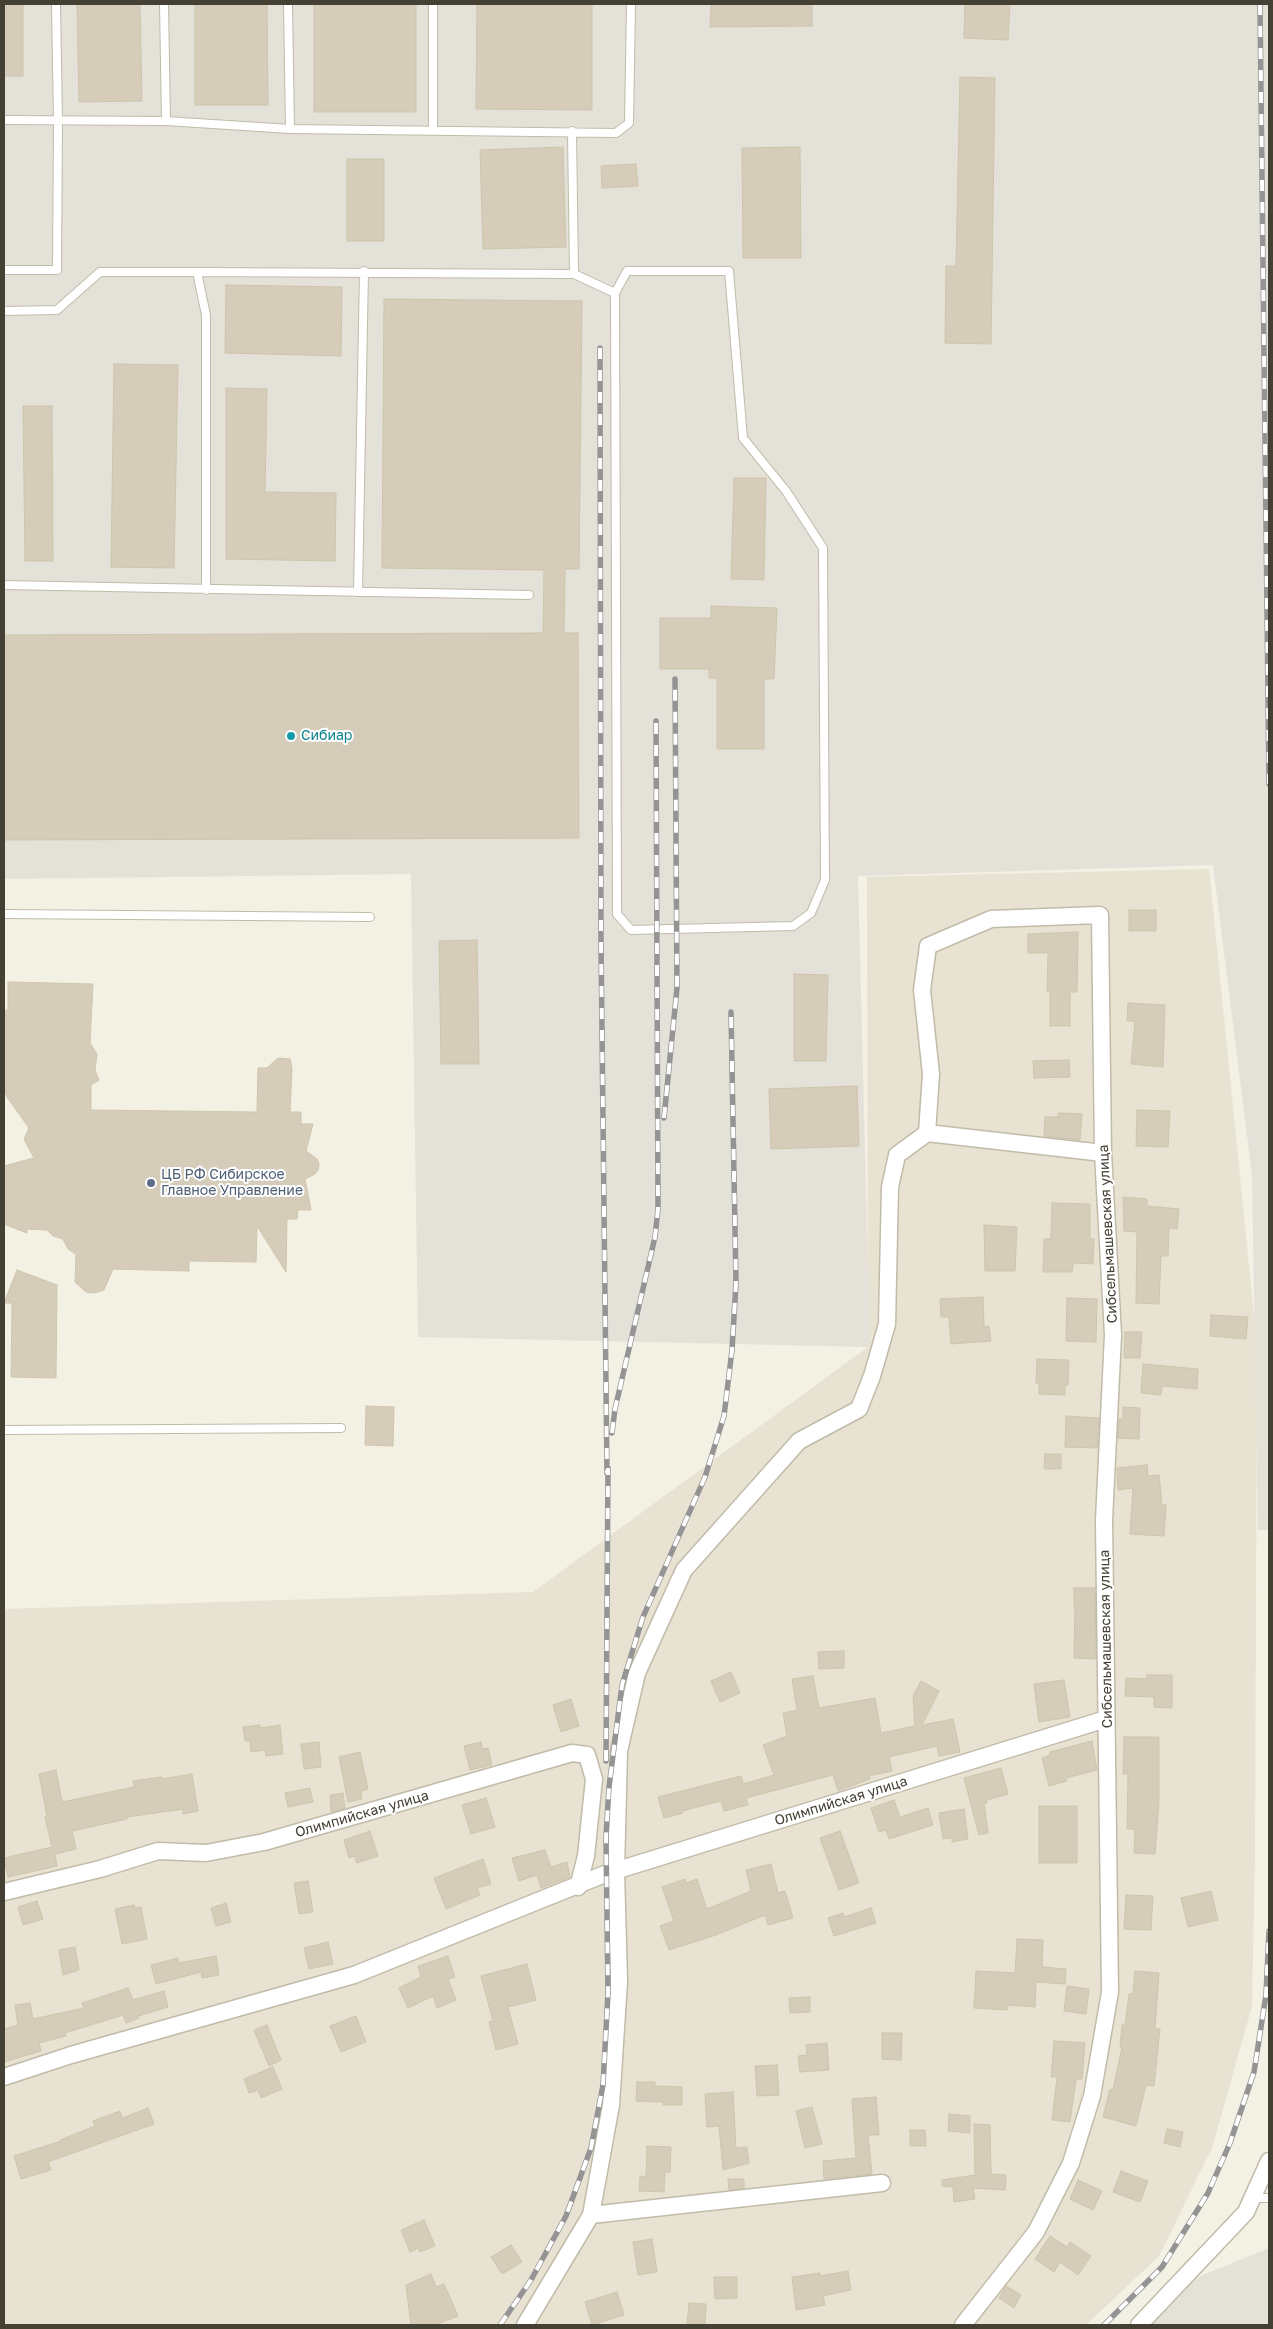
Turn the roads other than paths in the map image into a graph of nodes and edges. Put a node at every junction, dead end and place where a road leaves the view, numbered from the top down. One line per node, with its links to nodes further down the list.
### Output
1 (56, 4): 7 (lane)
2 (164, 4): 8 (lane)
3 (288, 4): 9 (lane)
4 (433, 4): 10 (lane)
5 (631, 4): 11 (lane)
6 (4, 120): 7 (lane)
7 (58, 120): 8 (lane); 12 (lane)
8 (166, 122): 9 (lane)
9 (290, 129): 10 (lane)
10 (433, 129): 11 (lane)
11 (572, 131): 15 (lane)
12 (4, 270)
13 (364, 271): 14 (lane); 15 (lane); 20 (lane)
14 (197, 272): 17 (lane); 19 (lane)
15 (574, 274): 16 (lane)
16 (615, 292): 16 (lane)
17 (4, 311)
18 (4, 585): 19 (lane)
19 (206, 590): 20 (lane)
20 (358, 592): 21 (lane)
21 (529, 595)
22 (4, 914): 23 (lane)
23 (370, 918)
24 (927, 1133): 25 (street); 25 (street, Сибсельмашевская улица); 29 (street)
25 (1104, 1153): 28 (street, Сибсельмашевская улица)
26 (341, 1428): 27 (lane)
27 (4, 1430)
28 (1106, 1720): 29 (street, Олимпийская улица); 39 (street, Сибсельмашевская улица)
29 (616, 1871): 30 (street, Олимпийская улица); 37 (street)
30 (578, 1887): 31 (street, Олимпийская улица); 32 (street, Олимпийская улица)
31 (4, 1892)
32 (4, 2077)
33 (1269, 2161): 35 (street)
34 (882, 2183): 37 (street)
35 (1252, 2198): 36 (lane); 40 (street)
36 (1269, 2198)
37 (591, 2215): 38 (street)
38 (525, 2325)
39 (963, 2325)
40 (1140, 2325)

